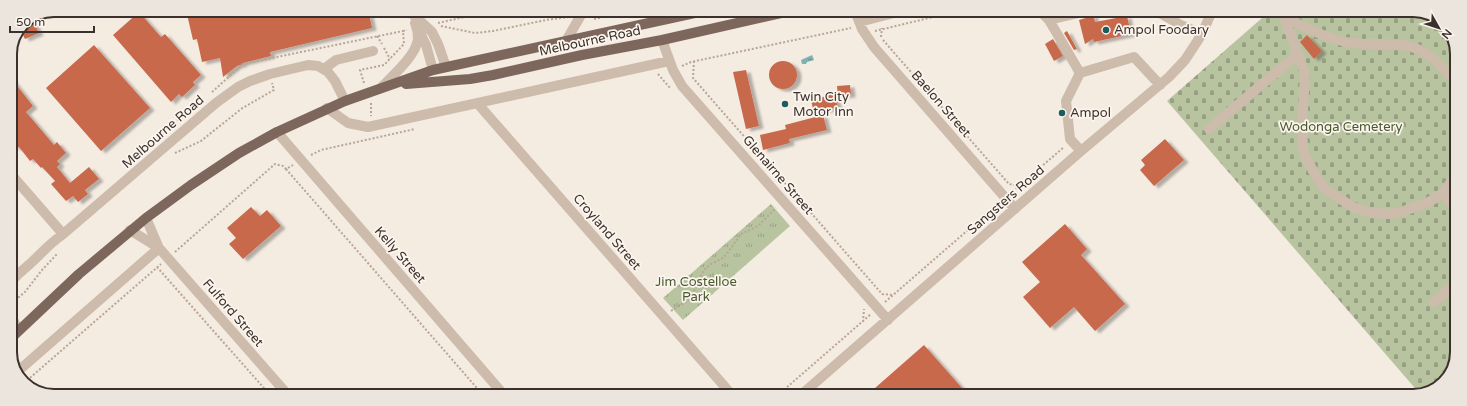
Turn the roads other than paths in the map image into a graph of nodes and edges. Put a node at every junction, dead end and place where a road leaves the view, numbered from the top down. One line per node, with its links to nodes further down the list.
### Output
1 (412, 17): 15 (street)
2 (416, 17): 25 (street)
3 (579, 17): 20 (street, Melbourne Road)
4 (676, 17): 18 (main road, Melbourne Road)
5 (764, 17): 19 (main road, Melbourne Road)
6 (857, 17): 16 (street, Baelon Street)
7 (885, 17): 16 (street)
8 (1046, 17): 14 (street)
9 (1062, 17): 14 (street)
10 (1167, 17): 17 (street)
11 (1209, 17): 17 (street, Sangsters Road)
12 (1283, 17): 22 (street)
13 (1288, 17): 29 (street)
14 (1049, 20): 28 (street)
15 (415, 23): 27 (street); 33 (street)
16 (860, 26): 44 (street, Baelon Street)
17 (1202, 34): 32 (street, Sangsters Road)
18 (577, 38): 20 (main road, Melbourne Road); 23 (main road)
19 (662, 40): 23 (main road, Melbourne Road); 24 (street, Glenairne Street)
20 (566, 41): 25 (main road, Melbourne Road)
21 (373, 51): 26 (street)
22 (1298, 54): 37 (street); 42 (street)
23 (582, 55): 30 (main road, Melbourne Road)
24 (671, 66): 35 (street); 52 (street, Glenairne Street)
25 (446, 67): 27 (main road, Melbourne Road); 30 (main road)
26 (324, 69): 34 (street); 47 (street, Melbourne Road)
27 (433, 70): 30 (main road); 31 (main road, Melbourne Road)
28 (1080, 73): 32 (street); 39 (street)
29 (1450, 76)
30 (441, 81): 31 (main road, Melbourne Road)
31 (393, 85): 33 (main road, Melbourne Road)
32 (1160, 85): 39 (street, Sangsters Road)
33 (381, 88): 34 (main road, Melbourne Road)
34 (344, 101): 36 (main road, Melbourne Road)
35 (478, 104): 36 (street); 57 (street, Croyland Street)
36 (327, 108): 38 (main road, Melbourne Road)
37 (1209, 129)
38 (277, 132): 45 (main road, Melbourne Road); 56 (street, Kelly Street)
39 (1081, 151): 44 (street, Sangsters Road)
40 (17, 181): 47 (street)
41 (1450, 183): 42 (street)
42 (1443, 193): 43 (street)
43 (1450, 201)
44 (1015, 209): 52 (street, Sangsters Road)
45 (146, 218): 46 (main road, Melbourne Road); 48 (street, Fulford Street)
46 (130, 230): 48 (street, Fulford Street); 53 (main road, Melbourne Road)
47 (63, 234): 49 (street, Melbourne Road)
48 (159, 248): 54 (street); 55 (street, Fulford Street)
49 (17, 275)
50 (1450, 288): 51 (street)
51 (1434, 302)
52 (888, 320): 58 (street, Sangsters Road)
53 (18, 331)
54 (21, 368)
55 (283, 389)
56 (499, 389)
57 (727, 389)
58 (808, 389)

